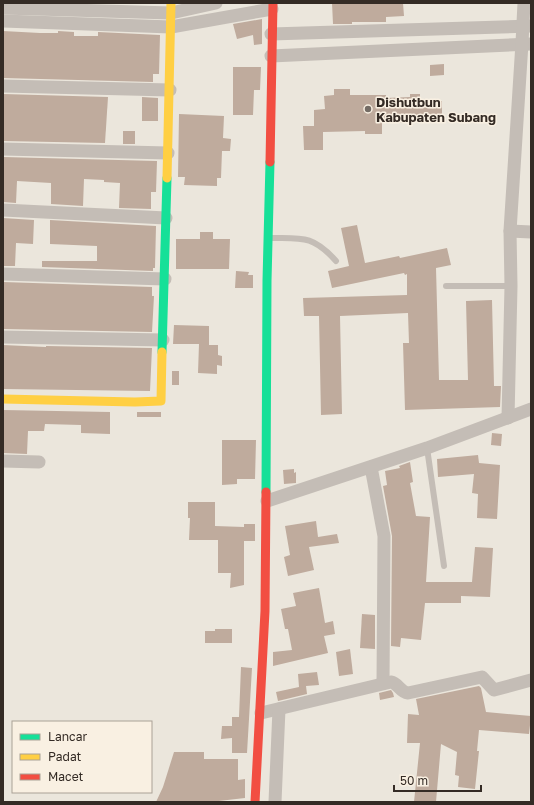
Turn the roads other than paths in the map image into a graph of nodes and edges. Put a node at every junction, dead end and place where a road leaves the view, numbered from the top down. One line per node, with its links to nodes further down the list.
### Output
1 (216, 3): 6 (street)
2 (524, 3): 10 (street)
3 (64, 6): 5 (street); 7 (street); 8 (street)
4 (272, 6): 11 (street); 12 (street)
5 (117, 7): 6 (street); 9 (street)
6 (171, 8): 11 (street)
7 (8, 12): 8 (street)
8 (63, 23): 9 (street)
9 (116, 25): 11 (street)
10 (527, 26): 12 (street); 13 (street)
11 (171, 27): 16 (street)
12 (271, 34): 14 (street)
13 (527, 44): 14 (street); 21 (street)
14 (271, 56): 23 (street)
15 (3, 86): 16 (street)
16 (170, 90): 18 (street)
17 (3, 149): 18 (street)
18 (168, 153): 20 (street)
19 (3, 210): 20 (street)
20 (166, 218): 26 (street)
21 (510, 231): 22 (street); 28 (street)
22 (531, 232)
23 (268, 238): 24 (lane); 38 (street)
24 (336, 261)
25 (3, 274): 26 (street)
26 (165, 279): 30 (street)
27 (446, 286): 28 (lane)
28 (511, 286): 33 (street)
29 (3, 337): 30 (street)
30 (163, 340): 31 (street)
31 (3, 399)
32 (531, 409): 33 (street)
33 (508, 418): 34 (street)
34 (427, 448): 37 (street); 39 (lane)
35 (3, 461): 36 (street)
36 (39, 462)
37 (371, 467): 38 (street); 41 (street)
38 (267, 501): 43 (street)
39 (444, 566)
40 (531, 680): 41 (street)
41 (383, 683): 42 (street)
42 (279, 709): 43 (street); 45 (street)
43 (261, 713): 44 (street)
44 (255, 802)
45 (275, 802)

